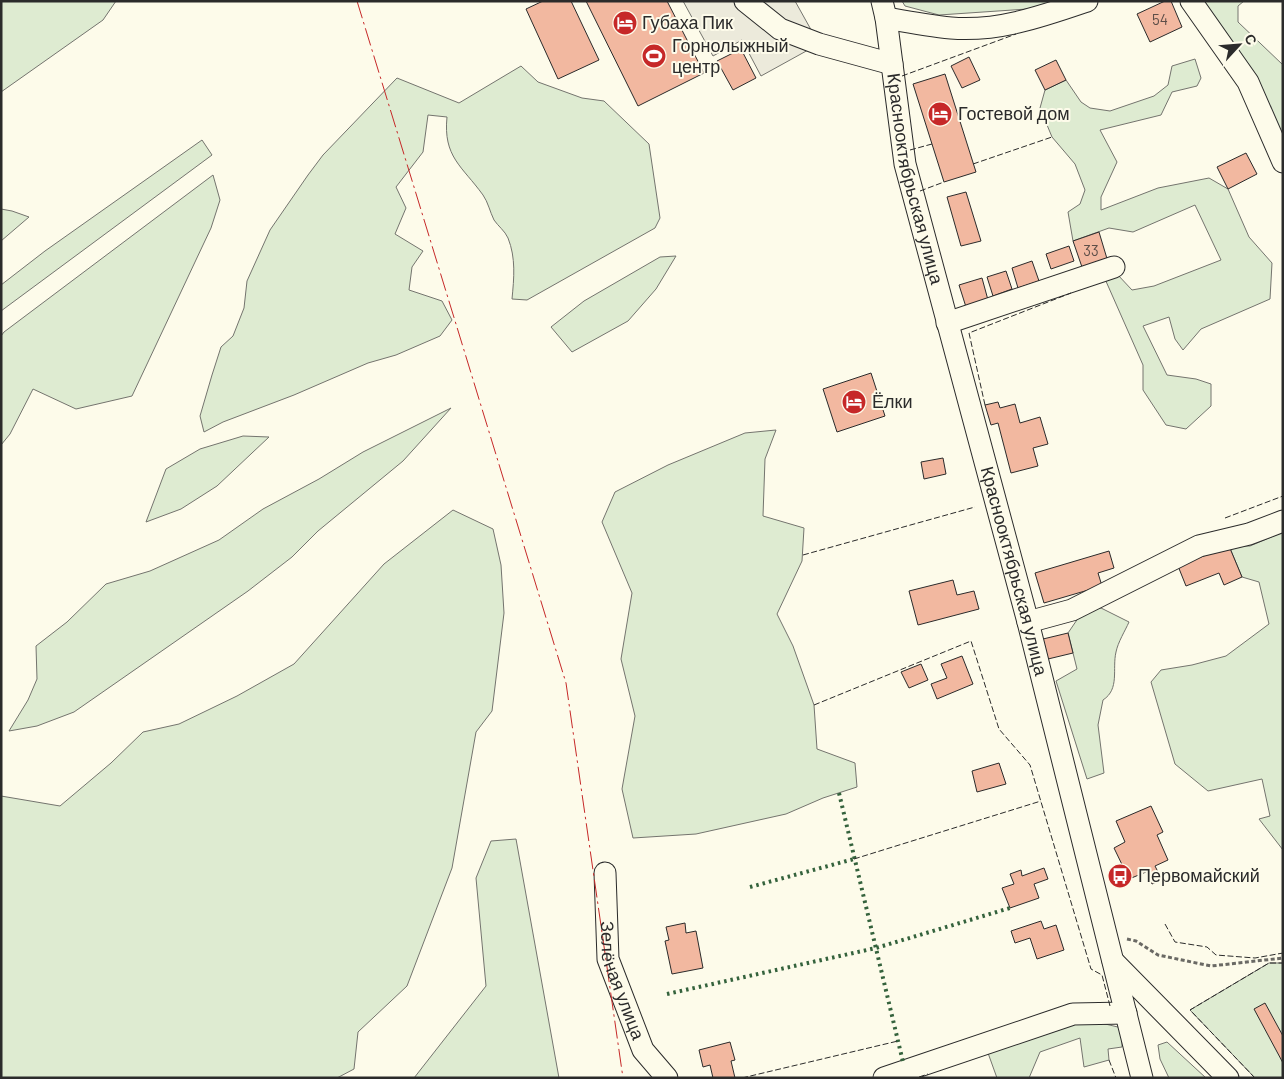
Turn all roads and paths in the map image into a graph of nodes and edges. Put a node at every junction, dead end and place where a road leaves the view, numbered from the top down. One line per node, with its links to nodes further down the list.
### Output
1 (745, 1): 5 (street, Краснооктябрьская улица)
2 (1087, 1): 4 (street)
3 (1191, 1): 6 (street)
4 (884, 10): 5 (street, Краснооктябрьская улица)
5 (892, 64): 8 (street, Краснооктябрьская улица)
6 (1283, 162)
7 (1114, 267): 8 (street)
8 (948, 322): 10 (street, Краснооктябрьская улица)
9 (1283, 521): 10 (street)
10 (1028, 622): 12 (street, Краснооктябрьская улица)
11 (605, 873): 16 (street, Зелёная улица)
12 (1106, 936): 13 (path); 14 (street, Краснооктябрьская улица)
13 (1283, 958)
14 (1113, 960): 15 (street, Краснооктябрьская улица); 19 (street)
15 (1126, 1013): 17 (street); 18 (street, Краснооктябрьская улица)
16 (668, 1078)
17 (884, 1078)
18 (1142, 1078)
19 (1228, 1078)

